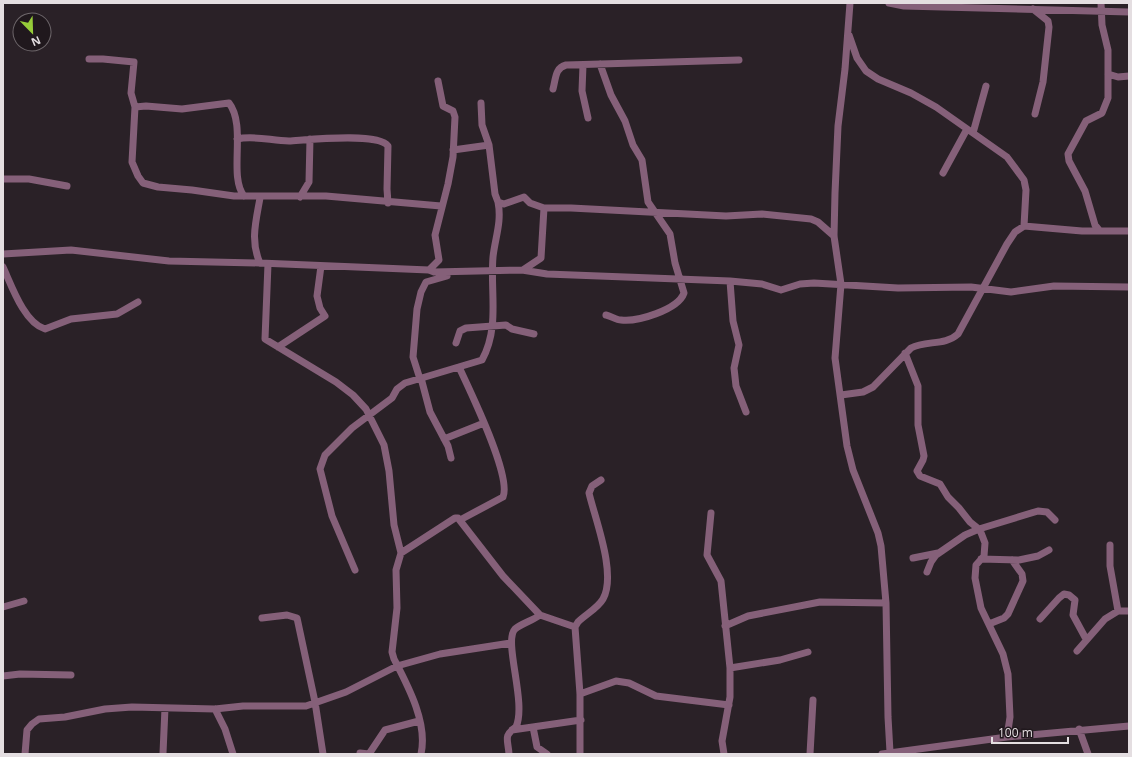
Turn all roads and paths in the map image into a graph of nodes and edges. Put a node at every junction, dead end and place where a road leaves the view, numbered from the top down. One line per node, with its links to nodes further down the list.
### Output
1 (850, 3): 8 (street)
2 (889, 3): 4 (street)
3 (1101, 3): 6 (street)
4 (923, 5): 5 (street)
5 (1033, 9): 6 (street); 20 (street)
6 (1102, 11): 7 (street); 13 (street)
7 (1129, 12)
8 (848, 31): 22 (street); 41 (street)
9 (89, 59): 19 (street)
10 (739, 60): 11 (street)
11 (600, 64): 12 (street); 37 (street)
12 (583, 65): 17 (street); 21 (street)
13 (1108, 74): 14 (street); 39 (street)
14 (1129, 76)
15 (438, 81): 26 (street)
16 (986, 86): 22 (street)
17 (553, 88)
18 (481, 103): 25 (street)
19 (135, 107): 23 (street); 30 (street)
20 (1035, 114)
21 (588, 118)
22 (970, 131): 27 (street); 38 (street)
23 (237, 139): 24 (street); 30 (street)
24 (310, 139): 31 (street); 34 (street)
25 (489, 145): 26 (street); 33 (street)
26 (454, 150): 35 (street)
27 (943, 173)
28 (3, 179): 29 (street)
29 (67, 186)
30 (244, 196): 32 (street)
31 (300, 196): 32 (street); 34 (street)
32 (260, 198): 43 (street)
33 (498, 202): 36 (street); 48 (street)
34 (388, 203): 35 (street)
35 (441, 206): 46 (street)
36 (544, 208): 37 (street); 47 (street)
37 (656, 212): 41 (street); 49 (street)
38 (1024, 226): 39 (street); 53 (street)
39 (1099, 230): 40 (street)
40 (1129, 231)
41 (834, 236): 51 (street)
42 (3, 254): 43 (street)
43 (264, 263): 44 (street); 59 (street)
44 (320, 266): 46 (street); 59 (street)
45 (3, 267): 54 (street)
46 (429, 270): 48 (street)
47 (522, 270): 48 (street); 49 (street)
48 (494, 273): 56 (street); 62 (street)
49 (680, 278): 50 (street); 55 (street)
50 (730, 281): 51 (street); 64 (street)
51 (841, 284): 53 (street); 63 (street)
52 (1129, 287): 53 (street)
53 (983, 289): 60 (street)
54 (138, 302)
55 (606, 315)
56 (492, 326): 57 (street); 58 (street); 61 (street)
57 (534, 334)
58 (456, 343)
59 (278, 348): 65 (street)
60 (905, 353): 63 (street); 73 (street)
61 (459, 367): 62 (street); 66 (street)
62 (421, 379): 65 (street); 67 (street)
63 (841, 395): 84 (street)
64 (746, 412)
65 (370, 416): 77 (street); 81 (street)
66 (484, 423): 67 (street); 71 (street)
67 (444, 439): 68 (street)
68 (450, 458)
69 (601, 480): 93 (street)
70 (711, 513): 92 (street)
71 (460, 520): 77 (street); 88 (street)
72 (1055, 520): 73 (street)
73 (979, 529): 76 (street); 79 (street)
74 (1110, 545): 86 (street)
75 (1049, 550): 80 (street)
76 (940, 552): 78 (street); 82 (street)
77 (401, 553): 98 (street)
78 (912, 558)
79 (981, 559): 80 (street); 91 (street)
80 (1012, 560): 91 (street)
81 (354, 570)
82 (927, 572)
83 (24, 601): 85 (street)
84 (886, 603): 92 (street); 116 (street)
85 (3, 607)
86 (1118, 611): 87 (street); 94 (street)
87 (1129, 611)
88 (540, 615): 93 (street); 95 (street)
89 (262, 618): 104 (street)
90 (1040, 618): 94 (street)
91 (989, 624): 114 (street)
92 (725, 626): 99 (street)
93 (576, 627): 102 (street)
94 (1086, 639): 96 (street)
95 (510, 643): 98 (street); 113 (street)
96 (1077, 651)
97 (808, 652): 99 (street)
98 (397, 666): 104 (street); 109 (street)
99 (730, 668): 105 (street)
100 (71, 675): 101 (street)
101 (3, 676)
102 (580, 694): 105 (street); 108 (street)
103 (813, 700): 127 (street)
104 (315, 705): 107 (street); 121 (street)
105 (729, 705): 126 (street)
106 (165, 708): 107 (street); 117 (street); 119 (street)
107 (215, 710): 120 (street)
108 (581, 720): 111 (street); 125 (street)
109 (419, 721): 118 (street); 122 (street)
110 (1129, 726): 112 (street)
111 (533, 727): 113 (street); 124 (street)
112 (1079, 729): 114 (street); 129 (street)
113 (512, 730): 123 (street)
114 (1007, 737): 115 (street)
115 (932, 751): 116 (street)
116 (890, 752): 128 (street)
117 (163, 753)
118 (360, 753)
119 (25, 754)
120 (233, 754)
121 (323, 754)
122 (421, 754)
123 (509, 754)
124 (547, 754)
125 (580, 754)
126 (724, 754)
127 (810, 754)
128 (882, 754)
129 (1088, 754)

